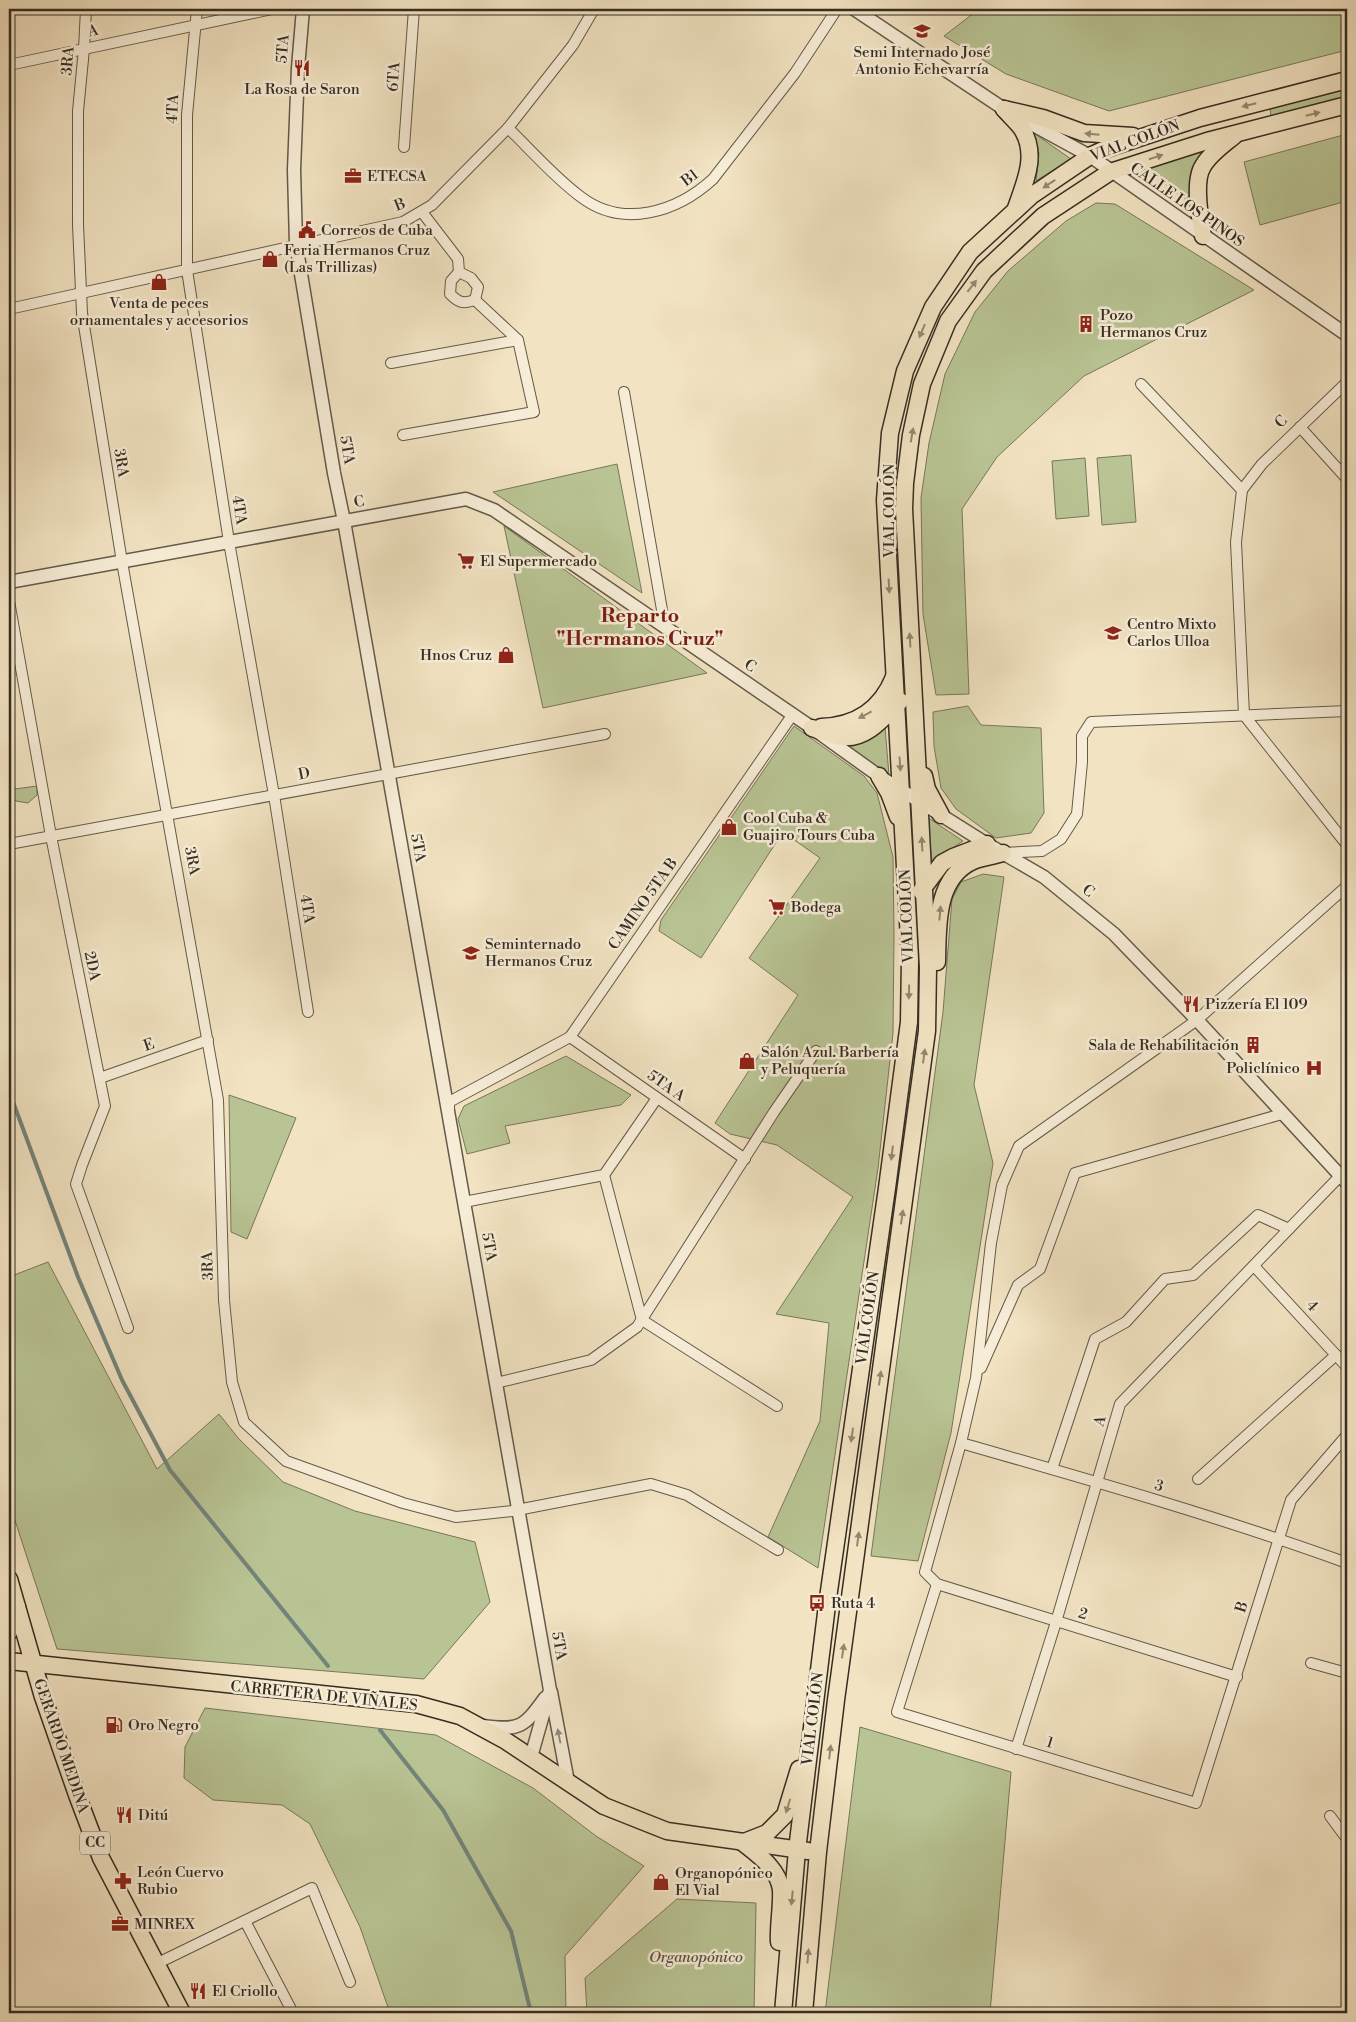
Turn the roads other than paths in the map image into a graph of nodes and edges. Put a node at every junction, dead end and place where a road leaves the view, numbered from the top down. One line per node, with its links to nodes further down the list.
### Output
1 (86, 9): 10 (street, 3RA)
2 (197, 9): 9 (street, 4TA)
3 (272, 9): 9 (street, A)
4 (303, 9): 24 (street, 5TA)
5 (414, 9): 18 (street, 6TA)
6 (594, 9): 15 (street, B)
7 (837, 9): 15 (street, B1)
8 (854, 9): 14 (street, CALLE LOS PINOS)
9 (195, 24): 10 (street, A); 25 (street, 4TA)
10 (84, 49): 11 (street, A); 27 (street, 3RA)
11 (9, 65)
12 (1347, 80): 17 (main road, VIAL COLÓN, one-way to 17)
13 (1347, 105): 16 (main road, VIAL COLÓN, one-way to 13)
14 (1004, 109): 17 (main road, one-way to 14); 19 (street, CALLE LOS PINOS); 21 (main road)
15 (508, 128): 22 (street, B)
16 (1237, 133): 20 (main road, VIAL COLÓN, one-way to 16); 23 (main road)
17 (1141, 137): 19 (main road, VIAL COLÓN)
18 (404, 147)
19 (1090, 156): 20 (street, CALLE LOS PINOS); 21 (main road, VIAL COLÓN, one-way to 21)
20 (1110, 172): 23 (street, CALLE LOS PINOS); 47 (main road, VIAL COLÓN, one-way to 20)
21 (1014, 211): 46 (main road, VIAL COLÓN, one-way to 46)
22 (422, 212): 24 (street, B); 26 (street)
23 (1203, 236): 30 (street, CALLE LOS PINOS)
24 (296, 244): 25 (street, B); 40 (street, 5TA)
25 (187, 270): 27 (street, B); 41 (street, 4TA)
26 (459, 272): 28 (street); 28 (street)
27 (81, 293): 29 (street, B); 42 (street, 3RA)
28 (475, 300): 31 (street)
29 (9, 309)
30 (1347, 335)
31 (518, 340): 32 (street); 37 (street)
32 (391, 363)
33 (1347, 382): 36 (street, C)
34 (1141, 384): 39 (street)
35 (624, 392): 45 (street)
36 (1300, 427): 38 (street); 39 (street, C)
37 (403, 435)
38 (1347, 479)
39 (1242, 490): 51 (street)
40 (344, 521): 41 (street, C); 45 (street, C); 55 (street, 5TA)
41 (229, 542): 42 (street, C); 58 (street, 4TA)
42 (122, 562): 43 (street, C); 60 (street, 3RA)
43 (9, 582)
44 (9, 601): 63 (street, 2DA)
45 (664, 627): 50 (street, C)
46 (894, 677): 48 (main road, VIAL COLÓN); 52 (main road, one-way to 52)
47 (913, 688): 48 (main road); 54 (main road, VIAL COLÓN)
48 (896, 705): 52 (main road); 57 (main road, VIAL COLÓN, one-way to 57)
49 (1347, 711): 51 (street)
50 (793, 714): 52 (street, C); 74 (street, CAMINO 5TA B)
51 (1244, 716): 66 (street); 67 (street)
52 (812, 728): 56 (street, C)
53 (605, 734): 55 (street, D)
54 (916, 734): 59 (main road, VIAL COLÓN); 61 (main road)
55 (388, 773): 58 (street, D); 80 (street, 5TA)
56 (879, 776): 57 (street, C); 62 (main road)
57 (902, 789): 59 (street, C); 62 (main road, VIAL COLÓN)
58 (274, 795): 60 (street, D); 71 (street, 4TA)
59 (920, 802): 61 (street, C); 69 (main road, VIAL COLÓN, one-way to 59)
60 (167, 815): 63 (street, D); 75 (street, 3RA)
61 (941, 815): 65 (street, C)
62 (904, 832): 70 (main road, VIAL COLÓN)
63 (51, 836): 64 (street, D); 77 (street, 2DA)
64 (9, 844)
65 (987, 844): 67 (street, C); 69 (main road)
66 (1347, 845)
67 (1003, 854): 72 (street, C); 73 (main road, one-way to 67)
68 (1347, 886): 72 (street)
69 (924, 887): 70 (main road); 73 (main road, VIAL COLÓN)
70 (907, 908): 112 (main road, VIAL COLÓN, one-way to 112)
71 (308, 1012)
72 (1197, 1020): 79 (street, C); 91 (street)
73 (927, 1031): 124 (main road, VIAL COLÓN, one-way to 73)
74 (570, 1037): 78 (street, 5TA A); 80 (street, CAMINO 5TA B)
75 (208, 1040): 77 (street, E); 99 (street, 3RA)
76 (816, 1051): 81 (street)
77 (100, 1078): 88 (street, 2DA)
78 (657, 1098): 81 (street, 5TA A); 82 (street)
79 (1282, 1114): 83 (street, C); 91 (street)
80 (449, 1115): 84 (street, 5TA)
81 (745, 1159): 87 (street)
82 (604, 1175): 84 (street); 87 (street)
83 (1344, 1180): 85 (street, A)
84 (464, 1202): 92 (street, 5TA)
85 (1290, 1229): 86 (street, A); 96 (street)
86 (1254, 1266): 89 (street, 4); 98 (street, A)
87 (642, 1320): 92 (street); 93 (street)
88 (128, 1328)
89 (1336, 1355): 90 (street, 4); 97 (street)
90 (1347, 1367)
91 (976, 1378): 95 (street)
92 (496, 1383): 99 (street, 5TA)
93 (777, 1406)
94 (1347, 1436): 100 (street, B)
95 (961, 1443): 96 (street, 3); 104 (street, 2)
96 (1052, 1469): 98 (street, 3)
97 (1198, 1478)
98 (1097, 1482): 100 (street, 3); 106 (street, A)
99 (519, 1509): 101 (street, 3RA); 114 (street, 5TA)
100 (1278, 1538): 102 (street, 3); 113 (street, B)
101 (778, 1550)
102 (1347, 1563)
103 (9, 1579): 105 (main road, GERARDO MEDINA / CC)
104 (937, 1584): 106 (street, 2); 116 (street, 1)
105 (17, 1607): 107 (main road); 109 (main road, GERARDO MEDINA / CC)
106 (1056, 1622): 113 (street, 2); 116 (street, A)
107 (9, 1632)
108 (9, 1661): 109 (main road, CARRETERA DE VIÑALES)
109 (34, 1663): 115 (main road, CARRETERA DE VIÑALES); 126 (main road, GERARDO MEDINA / CC)
110 (1311, 1663): 111 (street)
111 (1347, 1673)
112 (818, 1674): 122 (main road, one-way to 122); 123 (main road, VIAL COLÓN)
113 (1237, 1677): 119 (street, B)
114 (550, 1690): 115 (street); 117 (street, 5TA); 118 (street, 5TA, one-way to 114)
115 (476, 1725): 117 (main road, CARRETERA DE VIÑALES)
116 (1016, 1749): 119 (street, 1)
117 (531, 1757): 118 (main road, CARRETERA DE VIÑALES)
118 (568, 1782): 122 (main road, CARRETERA DE VIÑALES)
119 (1196, 1803)
120 (1330, 1816): 121 (street)
121 (1347, 1839)
122 (742, 1842): 123 (main road, CARRETERA DE VIÑALES); 128 (main road)
123 (797, 1850): 124 (main road, CARRETERA DE VIÑALES); 128 (main road, VIAL COLÓN, one-way to 128)
124 (818, 1852): 131 (main road, VIAL COLÓN, one-way to 124)
125 (245, 1921): 126 (street); 127 (street); 130 (street)
126 (156, 1964): 129 (main road, GERARDO MEDINA / CC)
127 (350, 1982)
128 (783, 2007)
129 (179, 2012)
130 (294, 2013)
131 (804, 2013)

